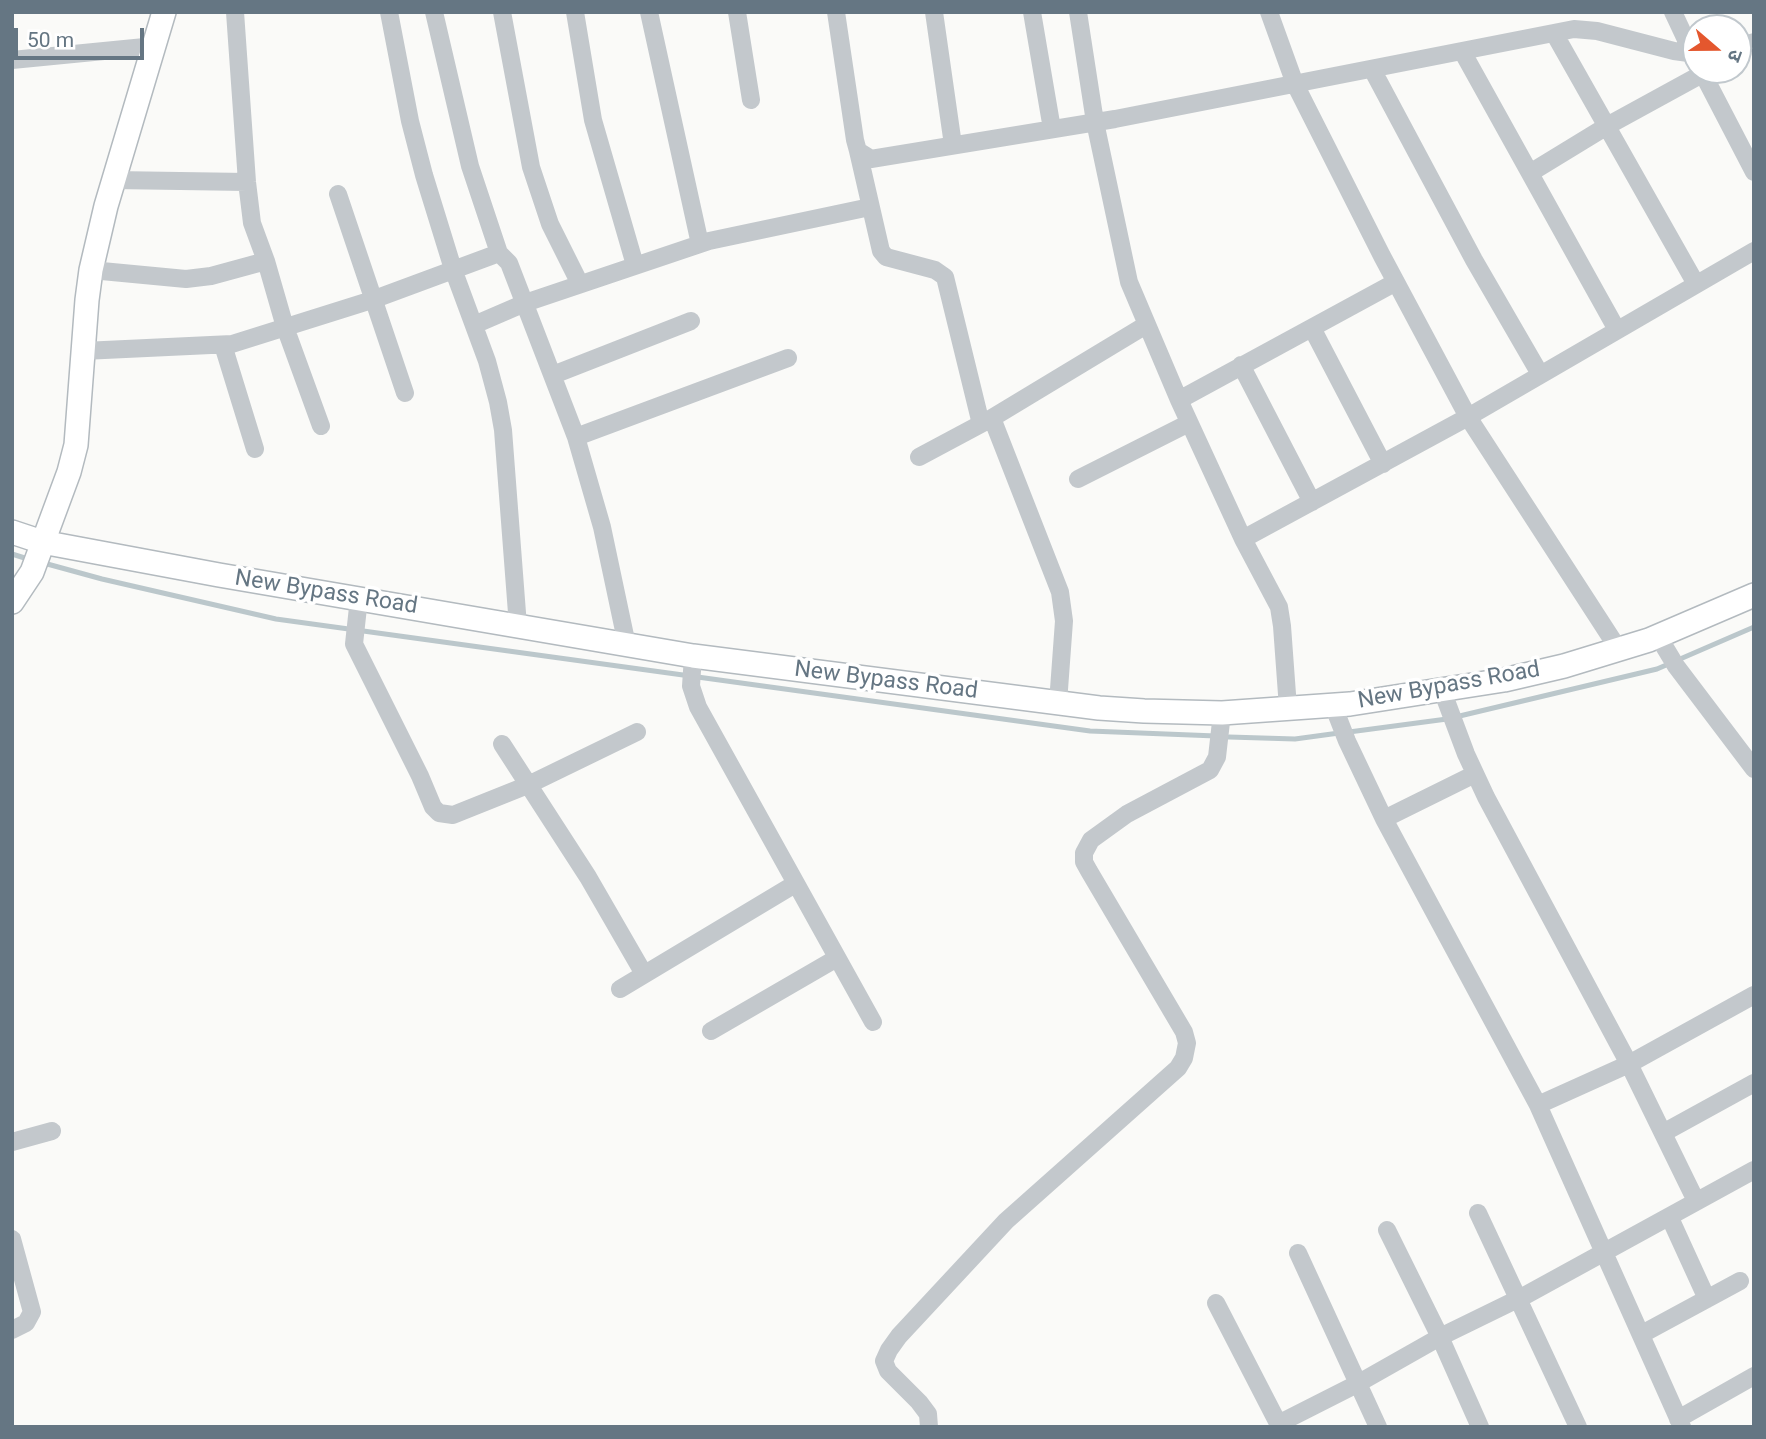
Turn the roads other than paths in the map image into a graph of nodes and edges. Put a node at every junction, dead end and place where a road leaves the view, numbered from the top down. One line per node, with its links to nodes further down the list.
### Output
1 (164, 12): 17 (main road)
2 (235, 12): 34 (street)
3 (389, 12): 42 (street)
4 (434, 12): 39 (street)
5 (502, 12): 45 (street)
6 (575, 12): 41 (street)
7 (649, 12): 37 (street)
8 (737, 12): 25 (street)
9 (836, 12): 30 (street)
10 (934, 12): 29 (street)
11 (1032, 12): 28 (street)
12 (1078, 12): 26 (street)
13 (1269, 12): 23 (street)
14 (1674, 12): 15 (street)
15 (1682, 29)
16 (1554, 33): 18 (street); 19 (street); 27 (street)
17 (155, 46): 20 (street); 33 (main road)
18 (1462, 51): 21 (street); 32 (street)
19 (1682, 55)
20 (12, 60)
21 (1371, 69): 23 (street); 59 (street)
22 (1682, 73): 27 (street)
23 (1295, 84): 26 (street); 44 (street)
24 (1708, 84): 31 (street)
25 (751, 100)
26 (1095, 122): 28 (street); 51 (street)
27 (1606, 126): 32 (street); 46 (street)
28 (1052, 129): 29 (street)
29 (953, 145): 30 (street)
30 (858, 151): 36 (street)
31 (1754, 172)
32 (1530, 173): 54 (street)
33 (113, 180): 34 (street); 43 (main road)
34 (247, 182): 40 (street)
35 (338, 194): 47 (street)
36 (870, 207): 37 (street); 64 (street)
37 (700, 244): 41 (street)
38 (1754, 251): 46 (street)
39 (499, 253): 42 (street); 48 (street)
40 (266, 261): 43 (street); 52 (street)
41 (635, 265): 45 (street)
42 (453, 269): 47 (street); 50 (street)
43 (91, 270): 56 (main road)
44 (1396, 282): 53 (street); 63 (street)
45 (580, 284): 48 (street)
46 (1696, 284): 54 (street)
47 (372, 300): 52 (street); 61 (street)
48 (525, 303): 50 (street); 60 (street)
49 (691, 321): 60 (street)
50 (474, 325): 79 (street)
51 (1146, 325): 62 (street); 64 (street)
52 (285, 327): 55 (street); 66 (street)
53 (1312, 328): 58 (street); 70 (street)
54 (1617, 330): 59 (street)
55 (223, 345): 56 (street); 68 (street)
56 (83, 351): 75 (main road)
57 (788, 358): 67 (street)
58 (1241, 365): 62 (street); 72 (street)
59 (1540, 374): 63 (street)
60 (553, 375): 67 (street)
61 (405, 393)
62 (1179, 400): 65 (street)
63 (1468, 416): 70 (street); 82 (street)
64 (987, 421): 69 (street); 85 (street)
65 (1189, 423): 71 (street); 74 (street)
66 (321, 426)
67 (576, 437): 81 (street)
68 (255, 449)
69 (919, 457)
70 (1383, 464): 72 (street)
71 (1078, 480)
72 (1312, 502): 74 (street)
73 (12, 532): 75 (main road, New Bypass Road)
74 (1243, 539): 87 (street)
75 (41, 546): 77 (main road, New Bypass Road); 78 (main road)
76 (1754, 596): 80 (main road, New Bypass Road)
77 (359, 598): 79 (main road, New Bypass Road); 93 (street)
78 (12, 602)
79 (518, 626): 81 (main road, New Bypass Road)
80 (1662, 643): 82 (main road, New Bypass Road); 91 (street)
81 (627, 645): 83 (main road, New Bypass Road)
82 (1619, 650): 84 (main road, New Bypass Road)
83 (692, 670): 85 (main road, New Bypass Road); 95 (street)
84 (1445, 696): 86 (main road, New Bypass Road); 92 (street)
85 (1058, 703): 88 (main road, New Bypass Road)
86 (1333, 705): 87 (main road, New Bypass Road); 94 (street)
87 (1288, 708): 88 (main road, New Bypass Road)
88 (1222, 713): 127 (street)
89 (637, 732): 93 (street)
90 (502, 744): 93 (street)
91 (1750, 757)
92 (1475, 774): 94 (street); 102 (street)
93 (528, 785): 97 (street)
94 (1384, 819): 104 (street)
95 (795, 884): 96 (street); 97 (street)
96 (837, 958): 100 (street); 101 (street)
97 (644, 974): 98 (street)
98 (620, 989)
99 (1754, 995): 102 (street)
100 (873, 1022)
101 (711, 1031)
102 (1629, 1064): 104 (street); 106 (street)
103 (1754, 1083): 106 (street)
104 (1538, 1105): 114 (street)
105 (52, 1131): 107 (street)
106 (1662, 1133): 109 (street)
107 (12, 1142)
108 (1754, 1170): 109 (street)
109 (1696, 1202): 111 (street)
110 (1478, 1213): 117 (street)
111 (1670, 1217): 114 (street); 118 (street)
112 (1387, 1230): 122 (street)
113 (12, 1239): 120 (street)
114 (1604, 1252): 117 (street); 121 (street)
115 (1298, 1253): 124 (street)
116 (1740, 1281): 118 (street)
117 (1519, 1298): 122 (street); 130 (street)
118 (1707, 1299): 121 (street)
119 (1216, 1303): 126 (street)
120 (12, 1330)
121 (1642, 1334): 125 (street)
122 (1440, 1337): 124 (street); 129 (street)
123 (1754, 1376): 125 (street)
124 (1357, 1384): 126 (street); 128 (street)
125 (1680, 1423)
126 (1279, 1426)
127 (929, 1427)
128 (1378, 1427)
129 (1480, 1427)
130 (1578, 1427)

